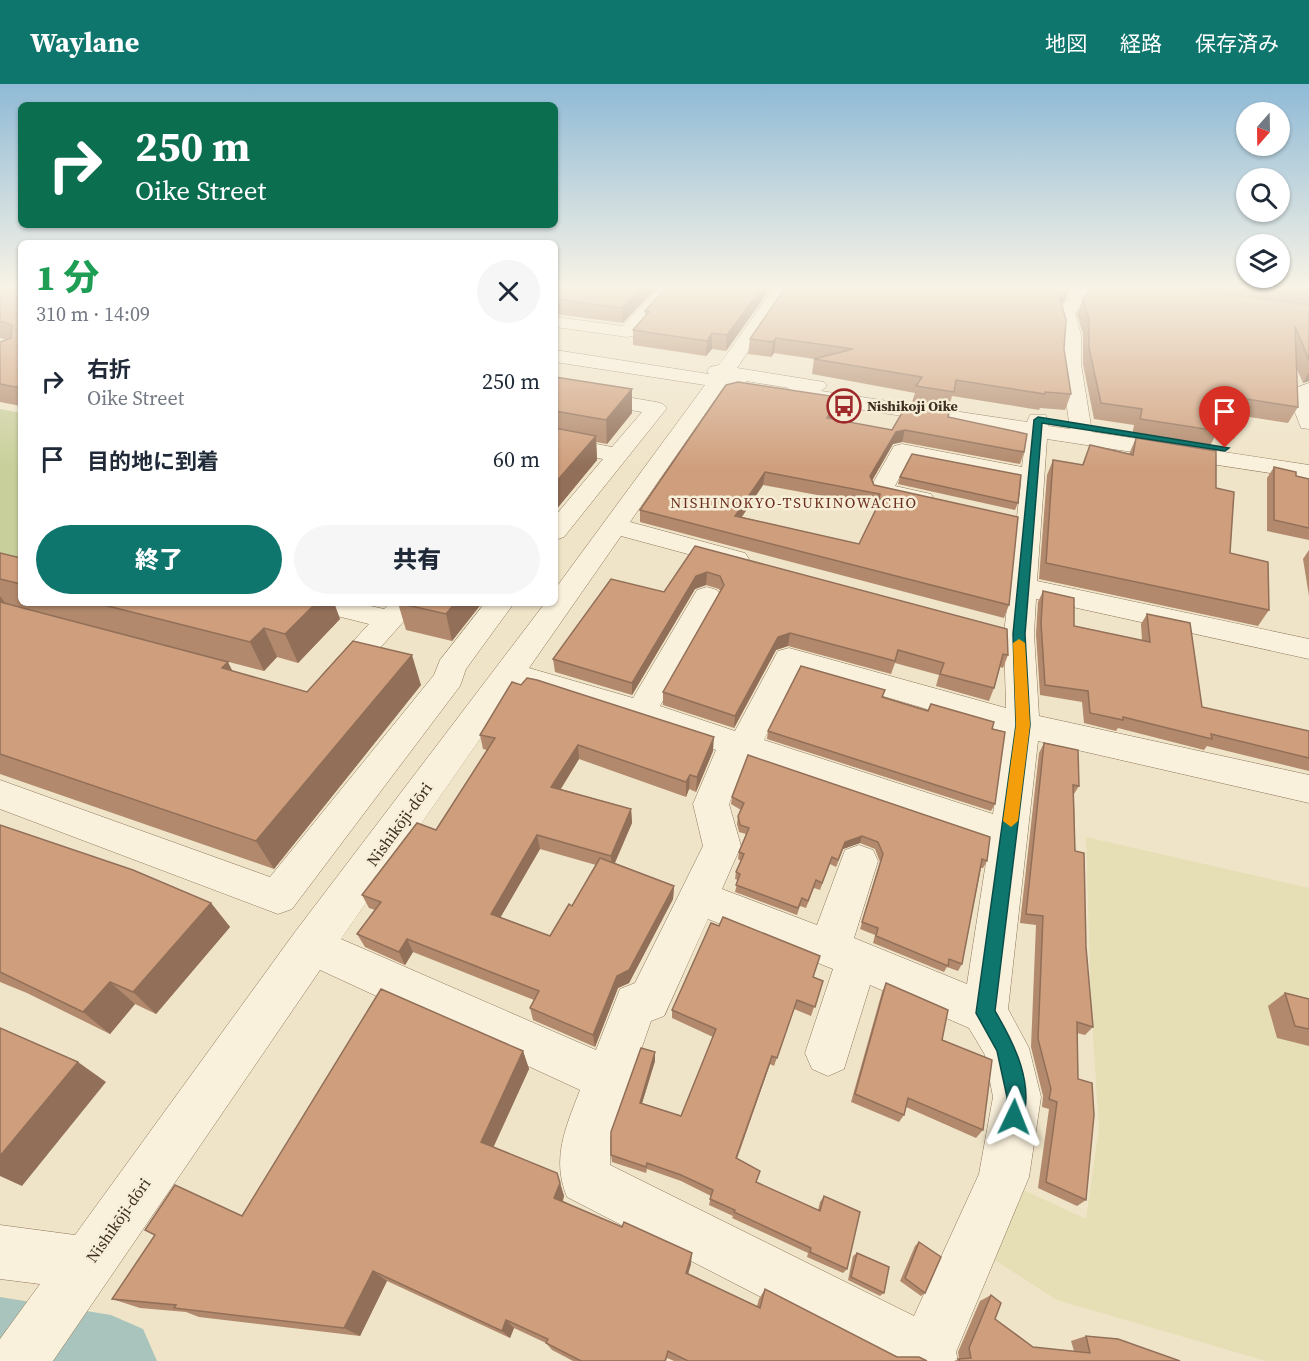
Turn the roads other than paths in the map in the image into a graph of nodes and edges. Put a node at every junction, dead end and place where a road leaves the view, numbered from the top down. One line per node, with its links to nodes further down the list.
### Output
1 (564, 348): 5 (street)
2 (741, 348): 5 (street, Nishikōji-dōri)
3 (1072, 348): 10 (street)
4 (558, 356): 5 (street)
5 (721, 377): 9 (street); 17 (street, Nishikōji-dōri)
6 (558, 392): 12 (street)
7 (1304, 392): 8 (street)
8 (1309, 423)
9 (1038, 425): 10 (street); 15 (street)
10 (1082, 431): 13 (street); 14 (street)
11 (558, 444): 12 (street)
12 (618, 455): 18 (street)
13 (1309, 461)
14 (1309, 472)
15 (1033, 476): 16 (street); 20 (street)
16 (949, 505)
17 (614, 526): 19 (street); 22 (street, Nishikōji-dōri)
18 (558, 528)
19 (764, 566)
20 (1023, 587): 27 (street); 31 (street)
21 (707, 596): 30 (street)
22 (558, 605)
23 (345, 606): 26 (street)
24 (498, 606): 34 (street)
25 (557, 606): 28 (street, Nishikōji-dōri)
26 (398, 612): 29 (street)
27 (1309, 649)
28 (510, 672): 30 (street); 38 (street, Nishikōji-dōri)
29 (315, 698)
30 (641, 712): 32 (street)
31 (1023, 725): 32 (street); 33 (street); 35 (street)
32 (740, 744): 35 (street); 37 (street)
33 (1309, 789)
34 (0, 794)
35 (1009, 835): 40 (street)
36 (859, 861): 39 (street)
37 (697, 897): 39 (street); 42 (street)
38 (310, 945): 42 (street); 44 (street, Nishikōji-dōri)
39 (843, 954): 40 (street); 41 (street)
40 (985, 1013): 45 (street)
41 (828, 1053)
42 (608, 1079): 45 (street)
43 (0, 1252): 44 (street)
44 (88, 1263): 46 (street, Nishikōji-dōri)
45 (928, 1357)
46 (19, 1361)

